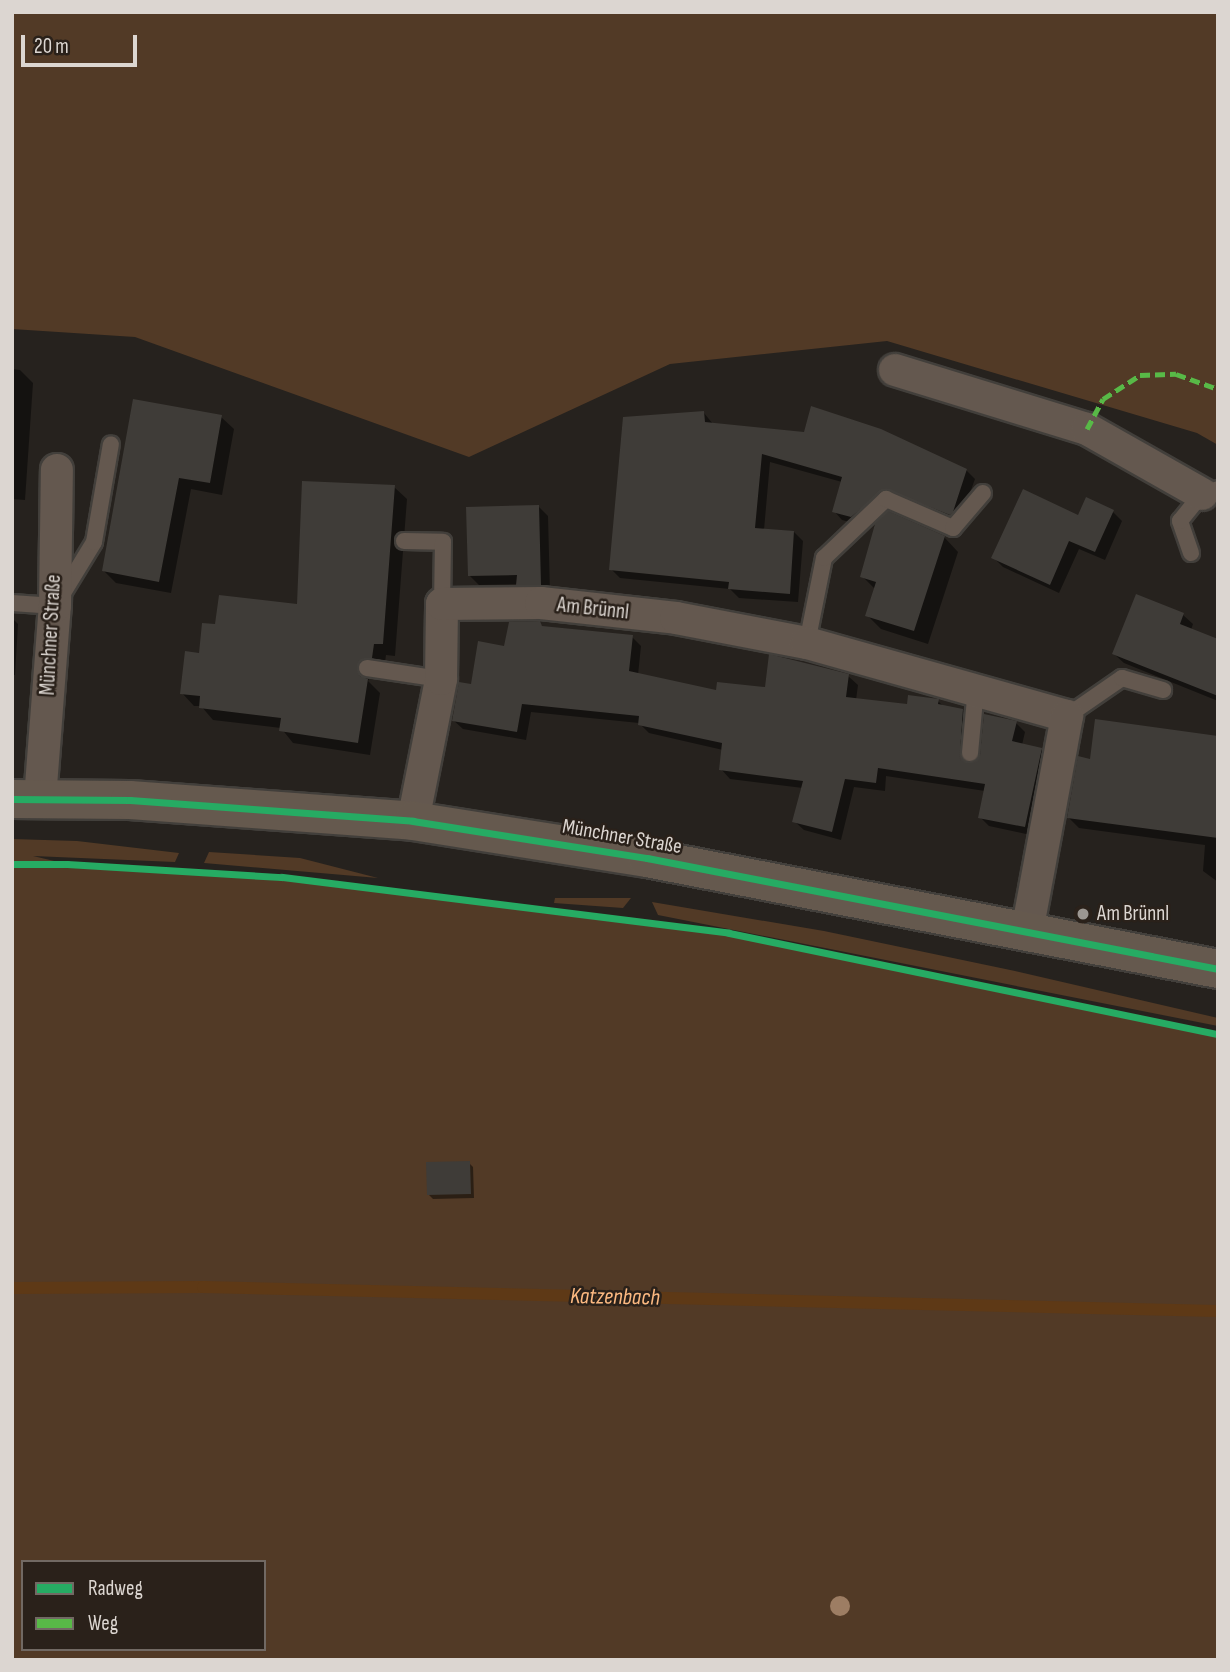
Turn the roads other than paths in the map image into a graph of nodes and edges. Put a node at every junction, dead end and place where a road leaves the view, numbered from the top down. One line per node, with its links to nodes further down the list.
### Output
1 (895, 370): 4 (street)
2 (111, 444): 10 (lane)
3 (57, 470): 10 (street, Münchner Straße)
4 (1210, 491): 7 (lane)
5 (983, 494): 11 (lane)
6 (404, 541): 9 (lane)
7 (1191, 553)
8 (12, 603): 10 (lane)
9 (442, 604): 11 (street, Am Brünnl); 13 (street)
10 (55, 606): 18 (street, Münchner Straße)
11 (807, 643): 14 (street, Am Brünnl)
12 (367, 668): 13 (lane)
13 (441, 679): 19 (street)
14 (976, 688): 16 (street, Am Brünnl); 17 (lane)
15 (1163, 690): 16 (lane)
16 (1067, 716): 20 (street)
17 (970, 753)
18 (26, 799): 19 (main road, Münchner Straße)
19 (413, 821): 20 (main road, Münchner Straße)
20 (1027, 932): 21 (main road, Münchner Straße)
21 (1218, 969)

